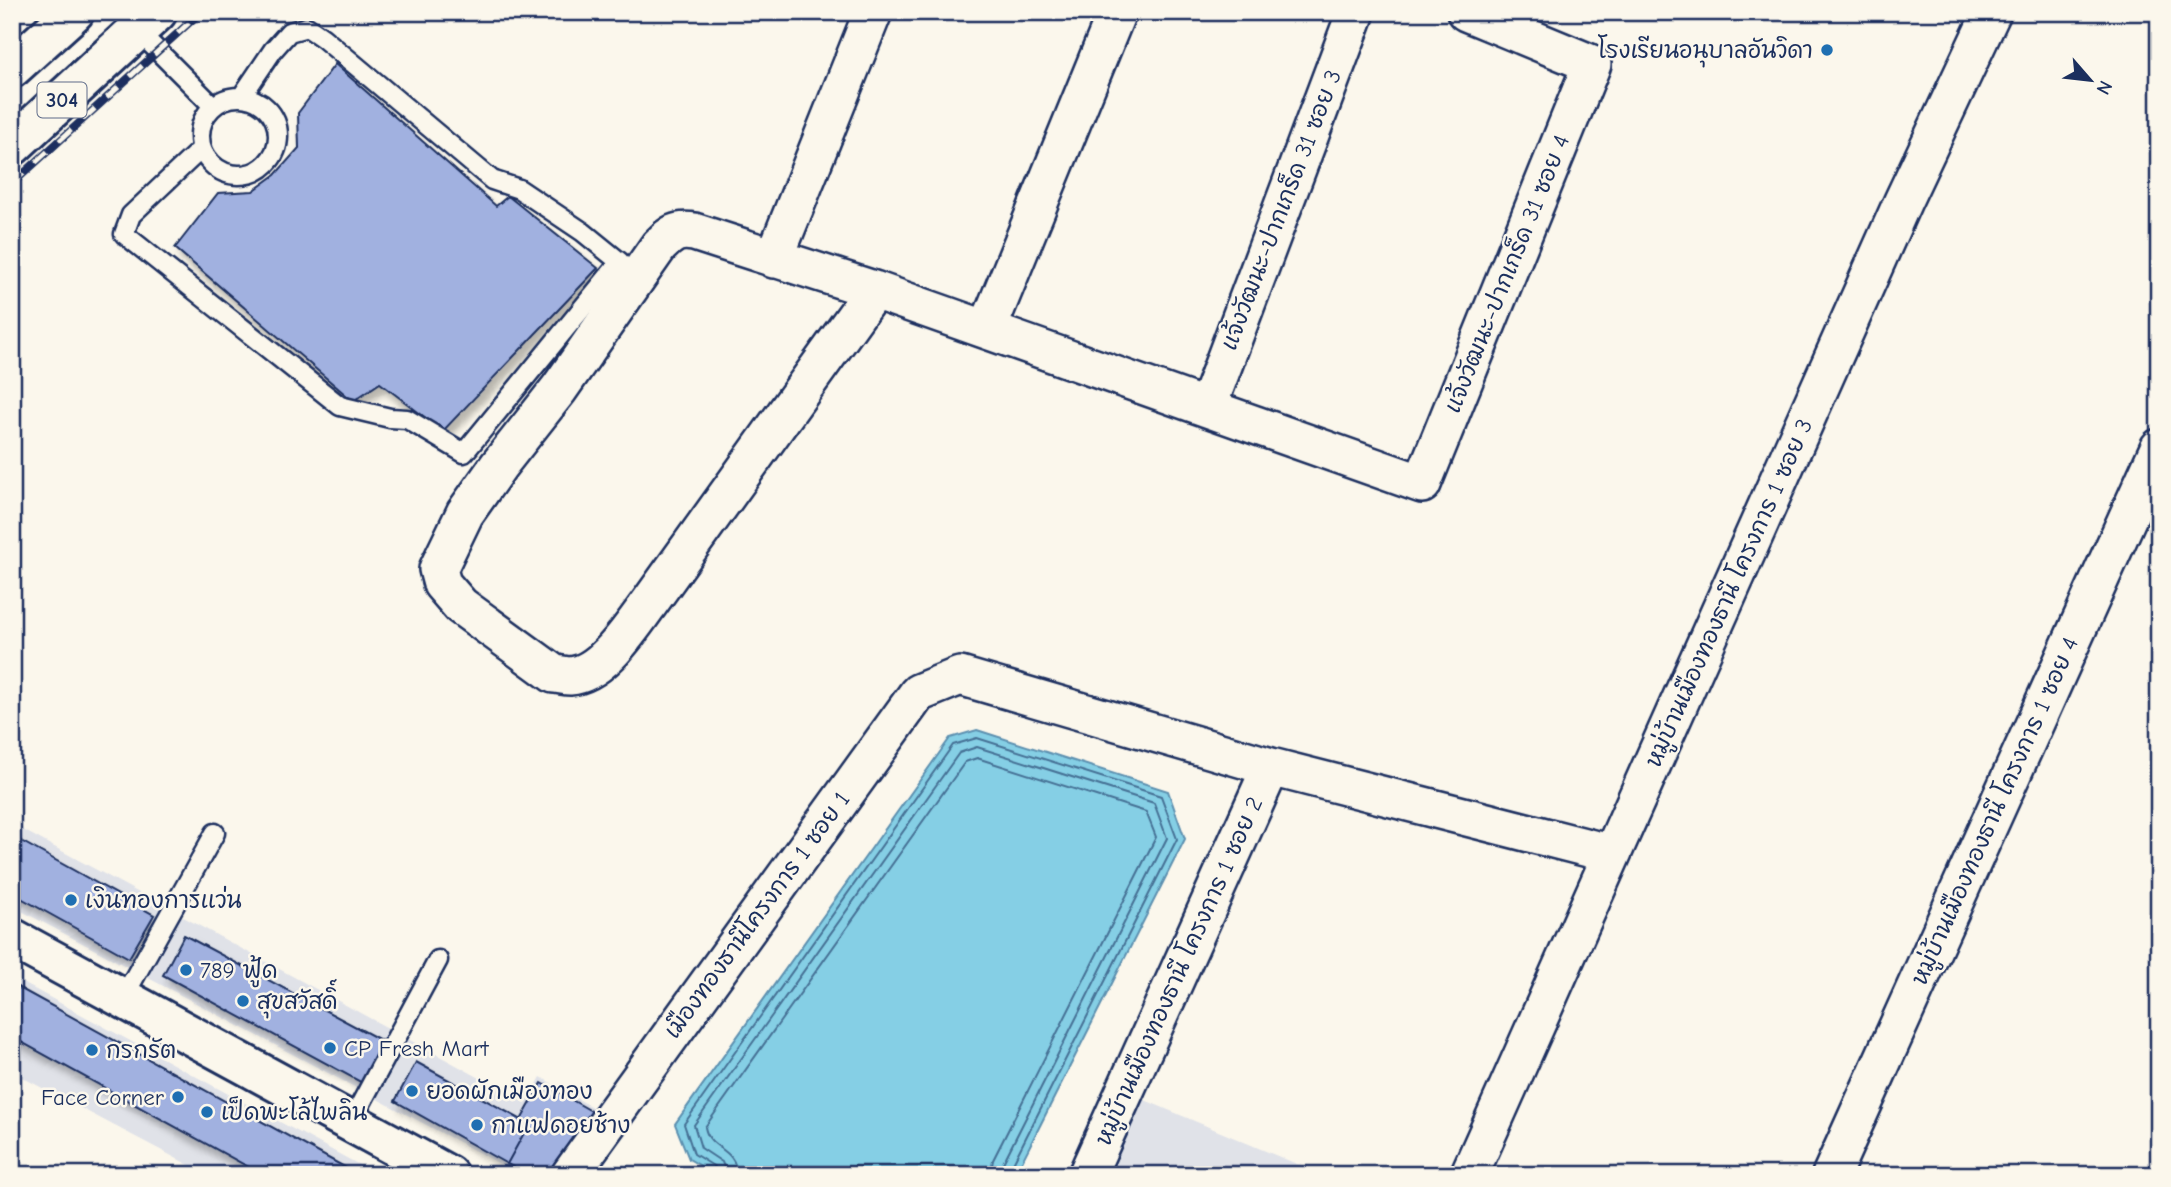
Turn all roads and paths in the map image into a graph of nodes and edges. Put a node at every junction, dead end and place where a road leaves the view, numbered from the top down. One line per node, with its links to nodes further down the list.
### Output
1 (74, 12): 8 (street)
2 (873, 12): 13 (street)
3 (1117, 12): 15 (street)
4 (1356, 12): 16 (street, แจ้งวัฒนะ-ปากเกร็ด 31 ซอย 3)
5 (1466, 12): 16 (street, แจ้งวัฒนะ-ปากเกร็ด 31 ซอย 4)
6 (1992, 12): 20 (street, หมู่บ้านเมืองทองธานี โครงการ 1 ซอย 3)
7 (147, 21): 10 (lane); 11 (street, 304)
8 (12, 68)
9 (242, 96): 10 (lane); 12 (lane); 12 (lane)
10 (213, 106): 12 (lane)
11 (12, 146)
12 (202, 148)
13 (774, 259): 14 (street); 14 (street)
14 (874, 290): 15 (street)
15 (987, 330): 16 (street)
16 (1207, 408)
17 (2159, 448): 29 (street, หมู่บ้านเมืองทองธานี โครงการ 1 ซอย 4)
18 (1271, 768): 20 (street); 26 (street, เมืองทองธานีโครงการ 1 ซอย 1); 27 (street, หมู่บ้านเมืองทองธานี โครงการ 1 ซอย 2)
19 (215, 833): 23 (lane)
20 (1612, 854): 28 (street, หมู่บ้านเมืองทองธานี โครงการ 1 ซอย 3)
21 (12, 938): 23 (street)
22 (438, 960): 24 (lane)
23 (123, 998): 24 (street)
24 (351, 1122): 25 (street)
25 (448, 1175)
26 (570, 1175)
27 (1087, 1175)
28 (1469, 1175)
29 (1831, 1175)

